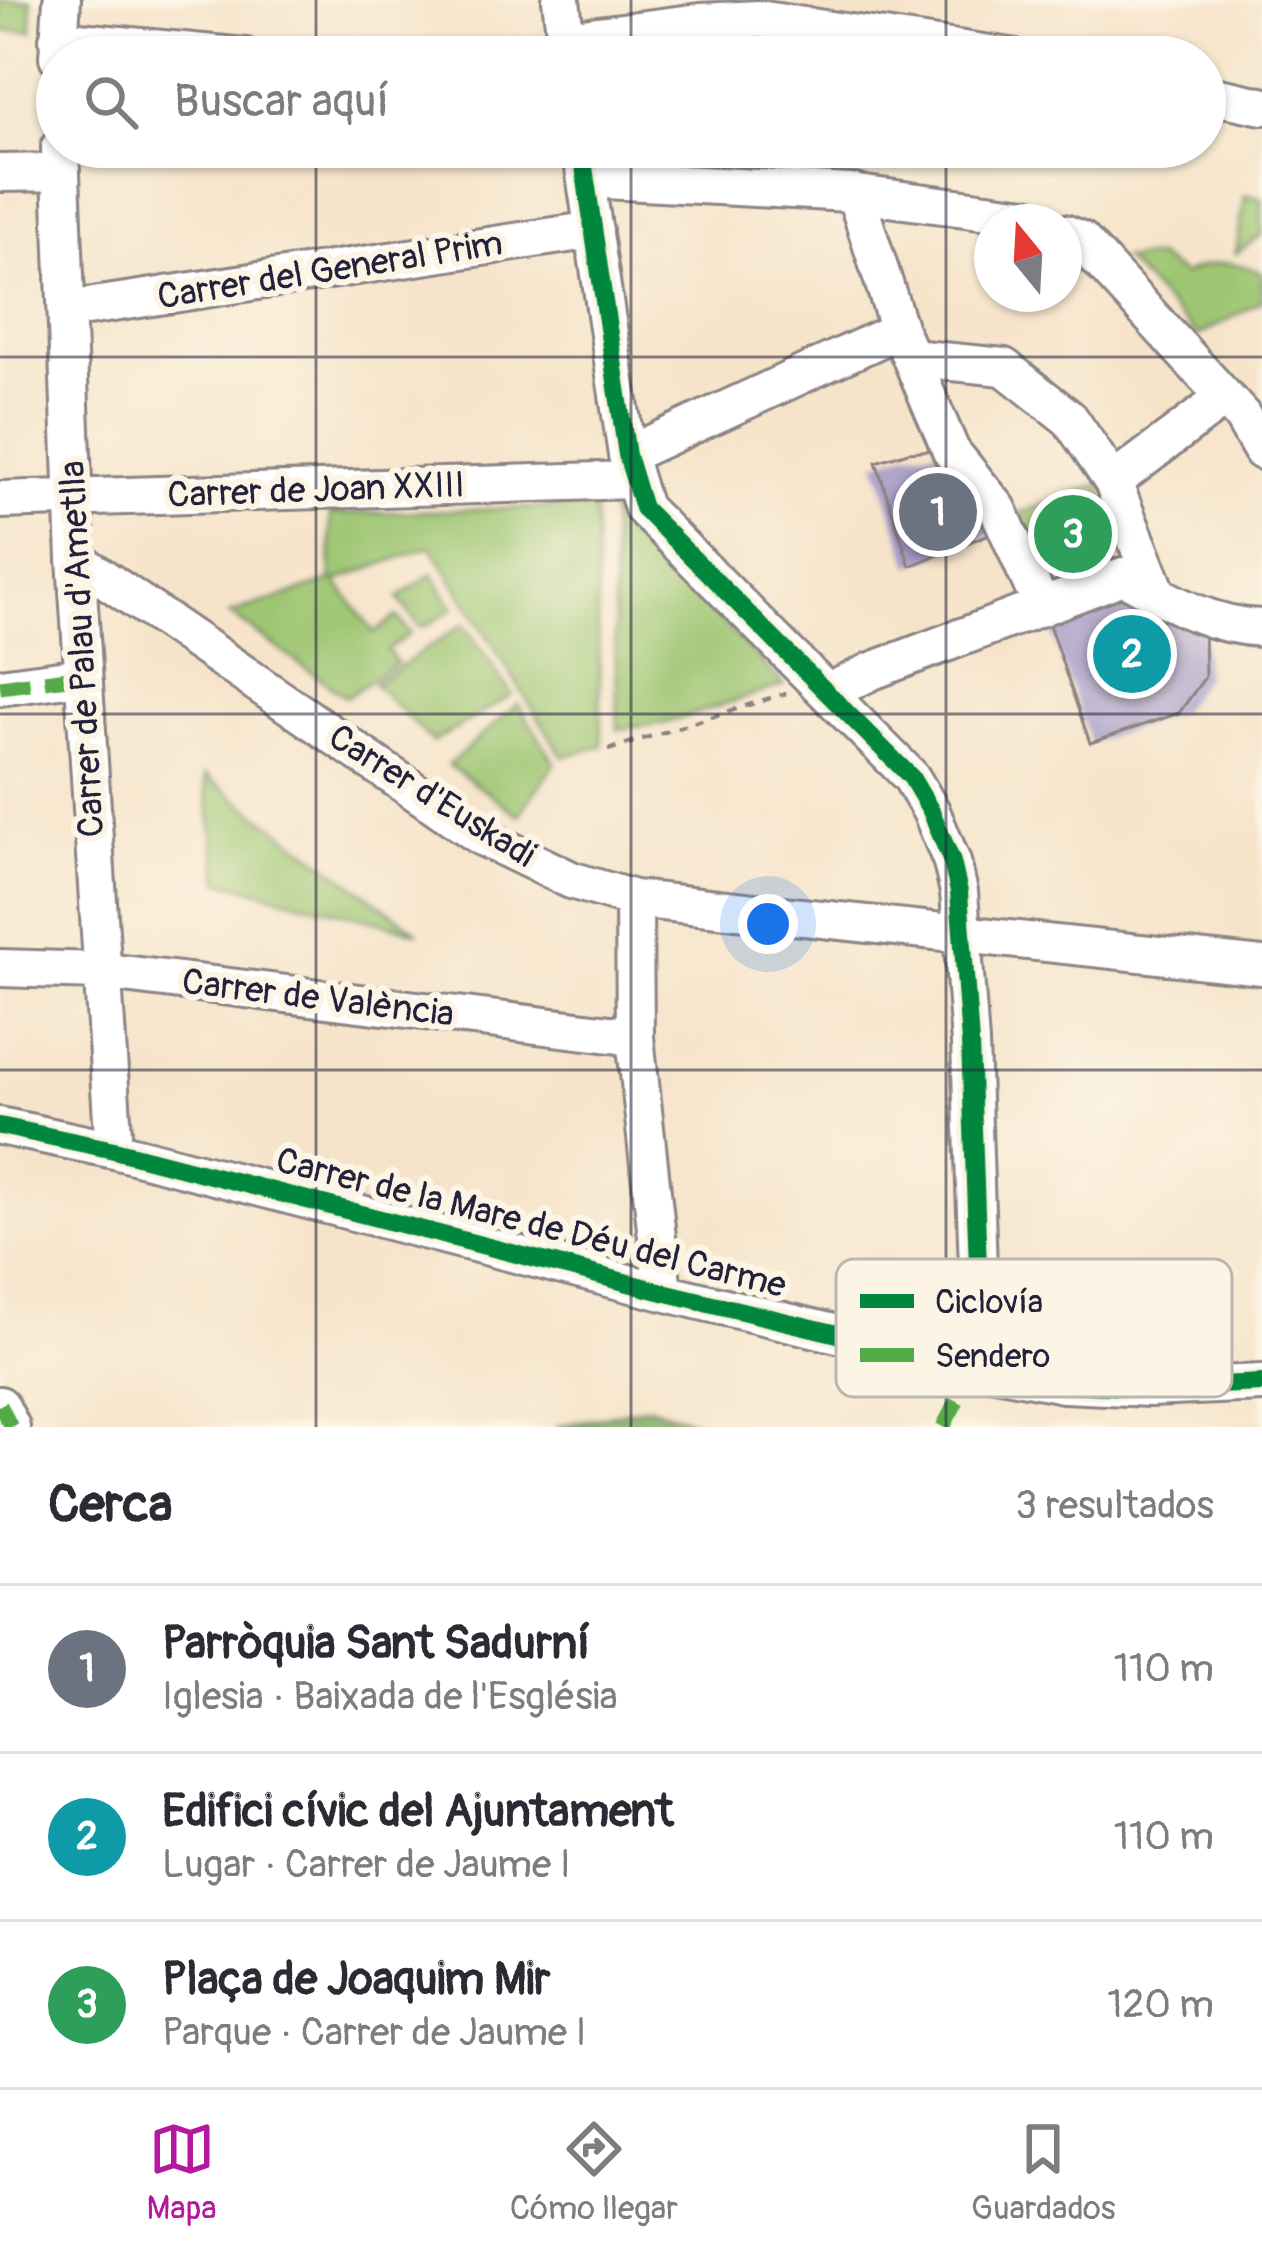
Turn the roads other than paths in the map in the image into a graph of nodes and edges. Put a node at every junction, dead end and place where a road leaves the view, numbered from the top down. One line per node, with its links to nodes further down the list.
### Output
1 (62, 0): 3 (street)
2 (561, 0): 4 (street)
3 (59, 36)
4 (566, 36)
5 (628, 36): 6 (street)
6 (867, 36)
7 (1226, 98): 8 (street)
8 (1262, 106)
9 (36, 165): 13 (street)
10 (61, 168): 18 (street, Carrer de Palau d'Ametlla)
11 (585, 168): 16 (street)
12 (628, 168): 14 (street)
13 (0, 173)
14 (855, 194): 15 (street); 19 (street)
15 (974, 209)
16 (594, 230): 18 (street, Carrer del General Prim); 22 (street)
17 (1082, 241): 20 (street)
18 (67, 310): 24 (street, Carrer de Palau d'Ametlla)
19 (905, 344): 22 (street); 23 (street); 28 (street)
20 (1224, 398): 21 (street); 23 (street)
21 (1262, 451)
22 (630, 468): 24 (street, Carrer de Joan XXIII); 32 (street)
23 (1113, 482): 27 (street)
24 (73, 498): 25 (street, Carrer de Joan XXIII); 26 (street, Carrer de Palau d'Ametlla)
25 (0, 500)
26 (76, 559): 30 (street, Carrer de Palau d'Ametlla); 33 (street, Carrer d'Euskadi)
27 (1158, 595): 28 (street); 29 (street)
28 (1042, 607): 32 (street)
29 (1262, 628)
30 (82, 676): 31 (street); 37 (street, Carrer de Palau d'Ametlla)
31 (0, 687)
32 (824, 687): 34 (street)
33 (634, 899): 34 (street, Carrer d'Euskadi); 38 (street)
34 (962, 932): 35 (street, Carrer d'Euskadi); 41 (street)
35 (1262, 966)
36 (0, 968): 37 (street, Carrer de València)
37 (100, 971): 38 (street, Carrer de València); 40 (street, Carrer de Palau d'Ametlla)
38 (635, 1037): 42 (street)
39 (0, 1126): 40 (street, Carrer de la Mare de Déu del Carme)
40 (114, 1150): 42 (street, Carrer de la Mare de Déu del Carme)
41 (977, 1259)
42 (663, 1292): 43 (street, Carrer de la Mare de Déu del Carme)
43 (836, 1334)
44 (1262, 1383): 45 (street, Carrer de la Mare de Déu del Carme)
45 (1232, 1384)
46 (0, 1406): 47 (street)
47 (11, 1427)

